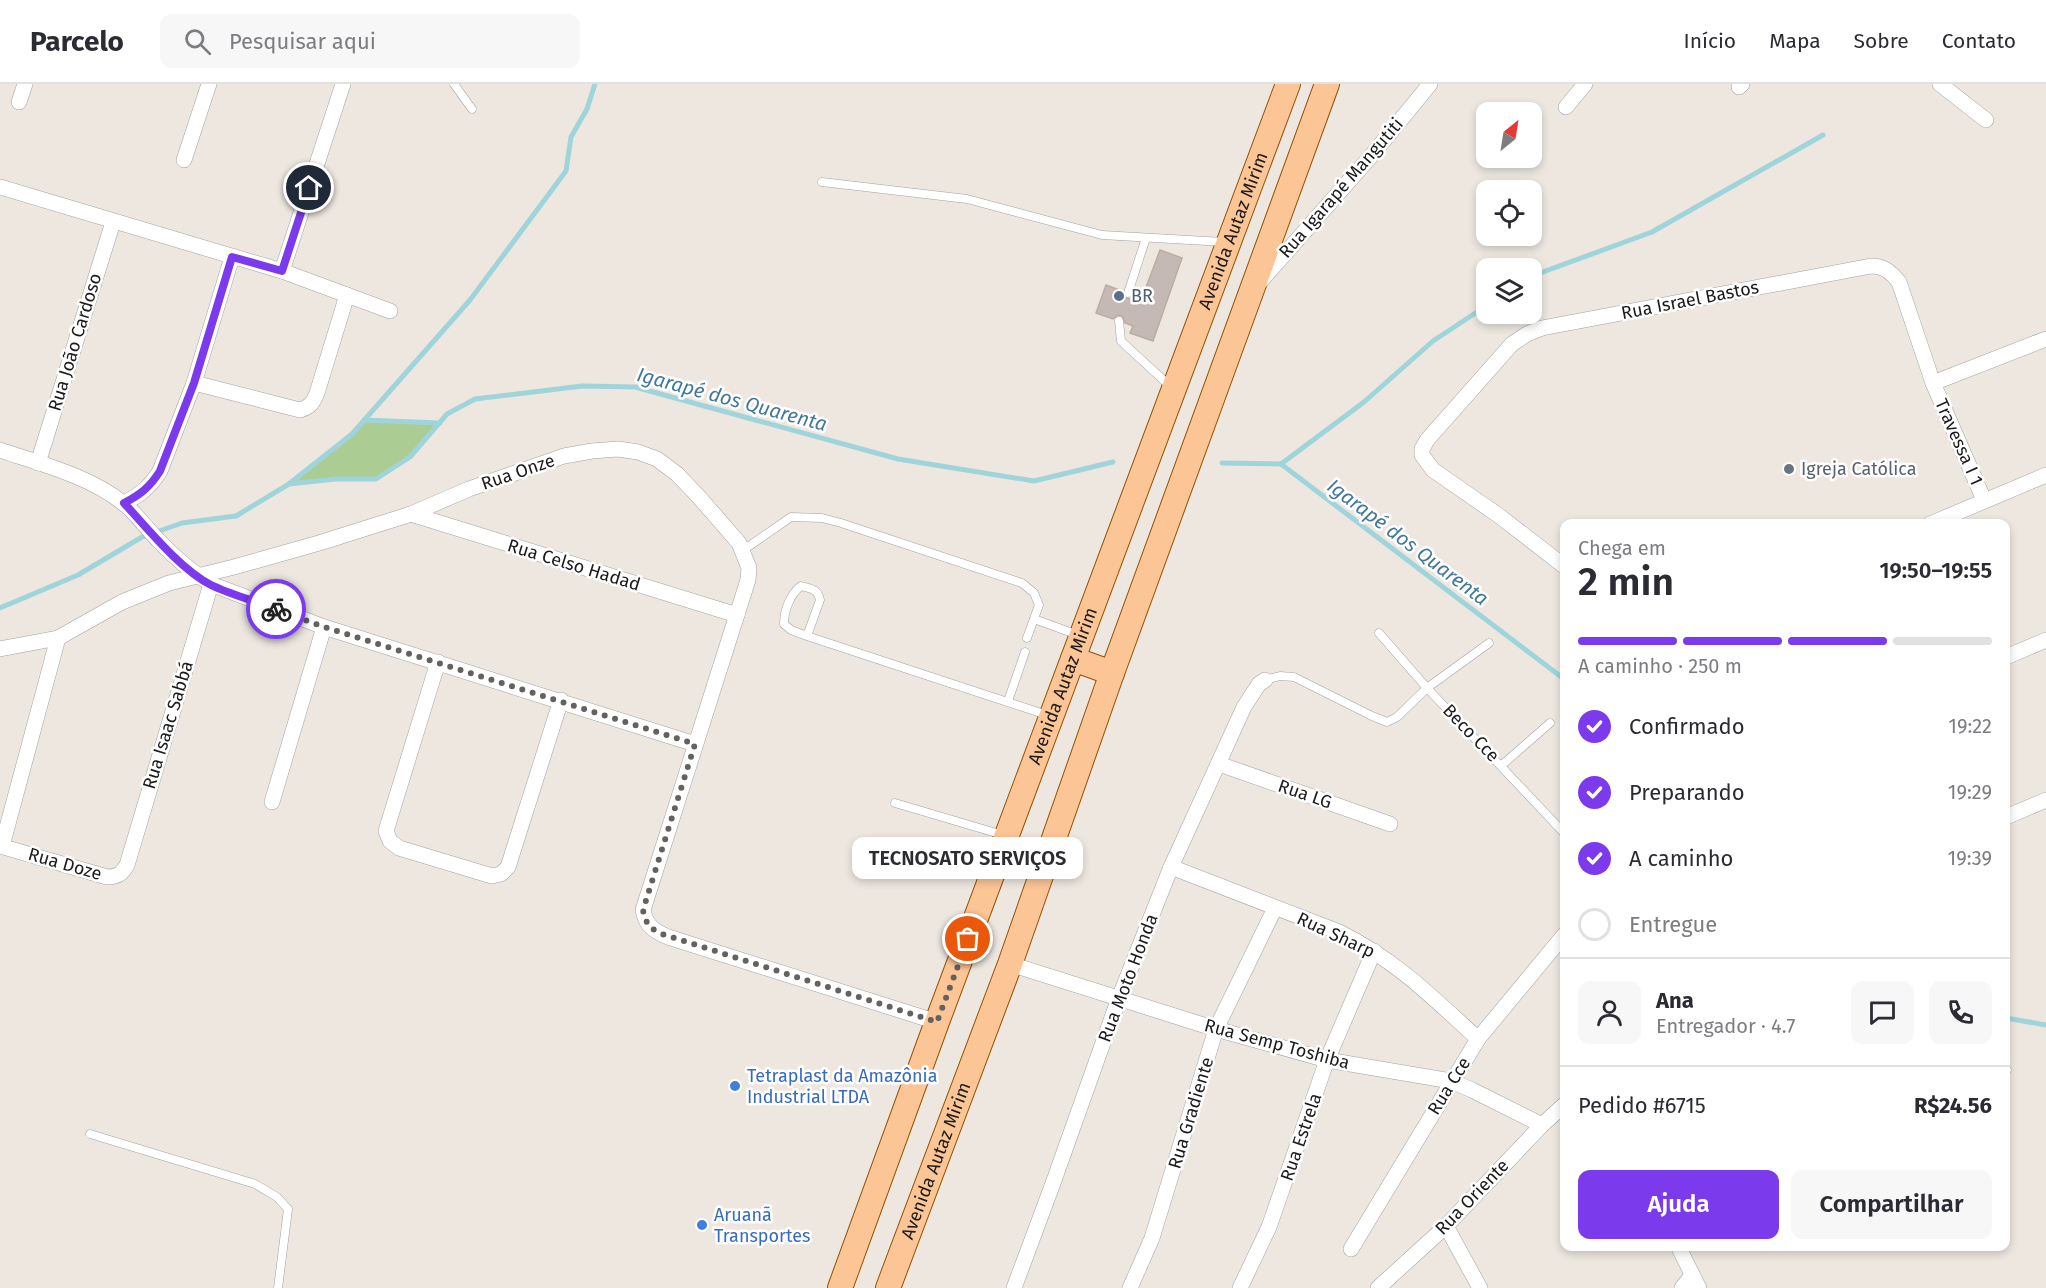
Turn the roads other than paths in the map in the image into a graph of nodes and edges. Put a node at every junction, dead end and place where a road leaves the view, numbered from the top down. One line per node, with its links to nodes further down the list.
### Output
1 (26, 84): 10 (street)
2 (209, 84): 14 (street)
3 (343, 84): 22 (street)
4 (454, 84): 12 (lane)
5 (1288, 84): 19 (main road, Avenida Autaz Mirim)
6 (1327, 84): 23 (main road, Avenida Autaz Mirim)
7 (1430, 84): 23 (street, Rua Igarapé Mangutiti)
8 (1585, 84): 11 (street)
9 (1940, 84): 13 (street)
10 (19, 102)
11 (1566, 107)
12 (471, 109)
13 (1986, 120)
14 (184, 159)
15 (822, 182): 18 (lane)
16 (0, 187): 17 (street)
17 (113, 222): 20 (street); 33 (street, Rua João Cardoso)
18 (1146, 238): 19 (lane); 24 (lane)
19 (1229, 243): 31 (main road, Avenida Autaz Mirim)
20 (232, 257): 22 (street); 29 (street)
21 (1871, 266): 30 (street, Travessa I 1); 40 (street, Rua Israel Bastos)
22 (282, 271): 25 (street)
23 (1251, 292): 57 (main road, Avenida Autaz Mirim)
24 (1128, 293)
25 (347, 295): 26 (street); 29 (street)
26 (390, 311)
27 (1119, 321): 31 (lane)
28 (2046, 339): 30 (street)
29 (194, 383): 36 (street)
30 (1933, 383): 35 (street, Travessa I 1)
31 (1174, 389): 47 (main road, Avenida Autaz Mirim)
32 (0, 450): 33 (street)
33 (38, 463): 36 (street)
34 (2046, 475): 35 (street)
35 (1984, 500): 38 (street)
36 (128, 507): 41 (street)
37 (411, 514): 39 (street, Rua Onze); 41 (street, Rua Onze); 42 (street, Rua Celso Hadad)
38 (1941, 519)
39 (742, 551): 42 (street, Rua Onze); 43 (lane)
40 (1560, 563)
41 (205, 580): 44 (street); 48 (street, Rua Onze); 75 (street, Rua Isaac Sabbá)
42 (736, 615): 64 (street, Rua Onze)
43 (1034, 618): 47 (lane); 49 (lane)
44 (324, 627): 56 (street); 68 (street)
45 (1379, 633): 59 (lane, Beco Cce)
46 (807, 636): 46 (lane); 61 (lane)
47 (1082, 636): 55 (main road, Avenida Autaz Mirim)
48 (58, 638): 52 (street, Rua Onze); 74 (street)
49 (1028, 638)
50 (2046, 640): 54 (street)
51 (1489, 643): 59 (lane)
52 (0, 649)
53 (1025, 652): 61 (lane)
54 (2010, 655)
55 (1073, 659): 57 (main road); 62 (main road, Avenida Autaz Mirim)
56 (438, 662): 60 (street); 60 (street)
57 (1112, 673): 80 (main road, Avenida Autaz Mirim)
58 (1265, 680): 59 (lane); 65 (street, Rua Moto Honda)
59 (1427, 688): 66 (lane, Beco Cce)
60 (561, 700): 64 (street)
61 (1008, 701): 62 (lane)
62 (1051, 717): 73 (main road, Avenida Autaz Mirim)
63 (1550, 723): 66 (lane)
64 (695, 744): 82 (street, Rua Onze)
65 (1219, 764): 71 (street, Rua LG); 76 (street, Rua Moto Honda)
66 (1502, 765): 72 (lane, Beco Cce)
67 (2046, 800): 70 (street)
68 (272, 802)
69 (895, 803): 73 (lane)
70 (2010, 815)
71 (1390, 824)
72 (1560, 829)
73 (1006, 837): 82 (main road, Avenida Autaz Mirim)
74 (1, 846): 75 (street, Rua Doze)
75 (127, 865)
76 (1171, 867): 77 (street, Rua Sharp); 81 (street, Rua Moto Honda)
77 (1275, 908): 79 (street, Rua Sharp); 83 (street, Rua Gradiente)
78 (1560, 940): 84 (street, Rua Cce)
79 (1374, 951): 84 (street, Rua Sharp); 85 (street, Rua Estrela)
80 (1010, 964): 81 (street, Rua Semp Toshiba); 96 (main road, Avenida Autaz Mirim)
81 (1119, 998): 83 (street, Rua Semp Toshiba); 97 (street, Rua Moto Honda)
82 (937, 1022): 95 (main road, Avenida Autaz Mirim)
83 (1216, 1029): 85 (street, Rua Semp Toshiba); 98 (street, Rua Gradiente)
84 (1478, 1039): 86 (street, Rua Cce)
85 (1327, 1060): 86 (street, Rua Semp Toshiba); 99 (street, Rua Estrela)
86 (1451, 1081): 88 (street, Rua Semp Toshiba); 91 (street, Rua Cce)
87 (1560, 1109): 88 (street, Rua Oriente)
88 (1542, 1125): 90 (street, Rua Oriente)
89 (90, 1134): 94 (lane)
90 (1446, 1226): 100 (street, Rua Oriente); 101 (street)
91 (1351, 1249)
92 (1680, 1251): 93 (street)
93 (1696, 1282): 102 (street)
94 (278, 1288)
95 (840, 1288)
96 (888, 1288)
97 (1014, 1288)
98 (1130, 1288)
99 (1240, 1288)
100 (1378, 1288)
101 (1480, 1288)
102 (1682, 1288)

